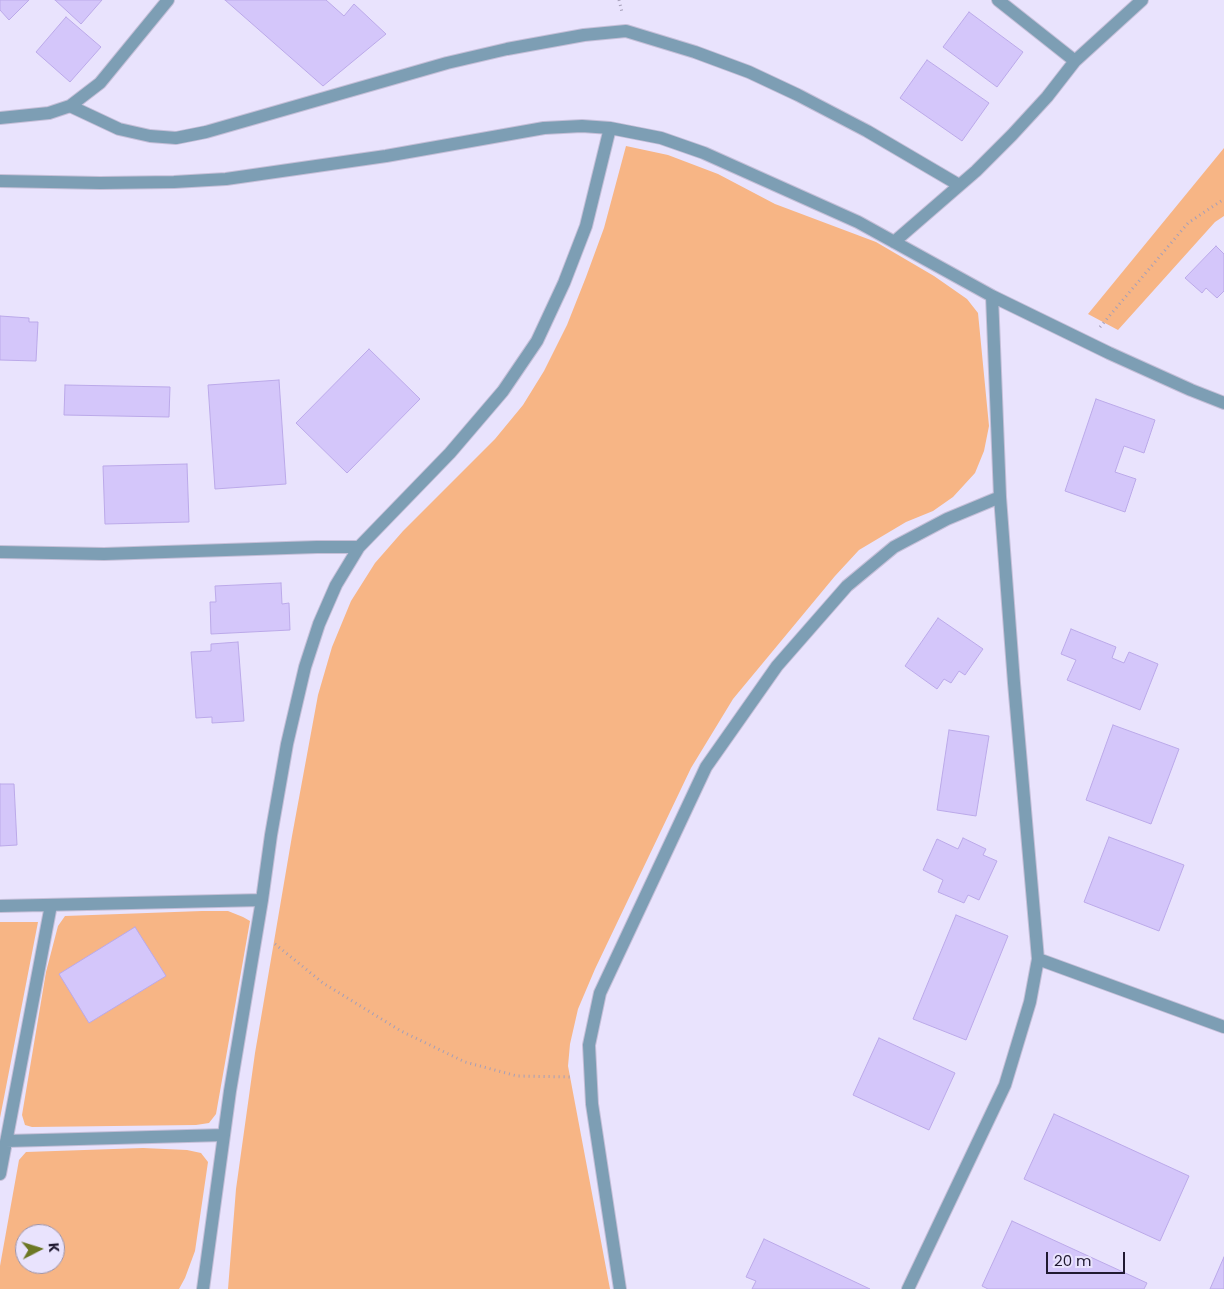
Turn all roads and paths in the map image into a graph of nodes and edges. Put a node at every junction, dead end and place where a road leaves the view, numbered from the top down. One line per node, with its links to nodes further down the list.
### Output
1 (168, 0): 5 (street)
2 (998, 0): 4 (street)
3 (1142, 0): 4 (street)
4 (1075, 61): 9 (street)
5 (70, 106): 6 (street); 9 (street)
6 (0, 118)
7 (610, 128): 8 (street); 11 (street); 16 (street)
8 (0, 181)
9 (960, 185): 11 (street)
10 (1224, 199): 13 (path)
11 (894, 242): 12 (street)
12 (992, 296): 13 (street); 15 (street)
13 (1087, 342): 14 (street)
14 (1224, 403)
15 (1000, 497): 22 (street); 24 (street)
16 (358, 547): 17 (street); 18 (street)
17 (0, 552)
18 (262, 900): 19 (street); 21 (street)
19 (51, 905): 20 (street); 26 (street)
20 (0, 906)
21 (257, 929): 24 (path); 25 (street)
22 (1038, 959): 23 (street); 30 (street)
23 (1224, 1027)
24 (590, 1078): 29 (street)
25 (224, 1135): 26 (street); 28 (street)
26 (6, 1141): 27 (street)
27 (0, 1174)
28 (204, 1289)
29 (620, 1289)
30 (908, 1289)

